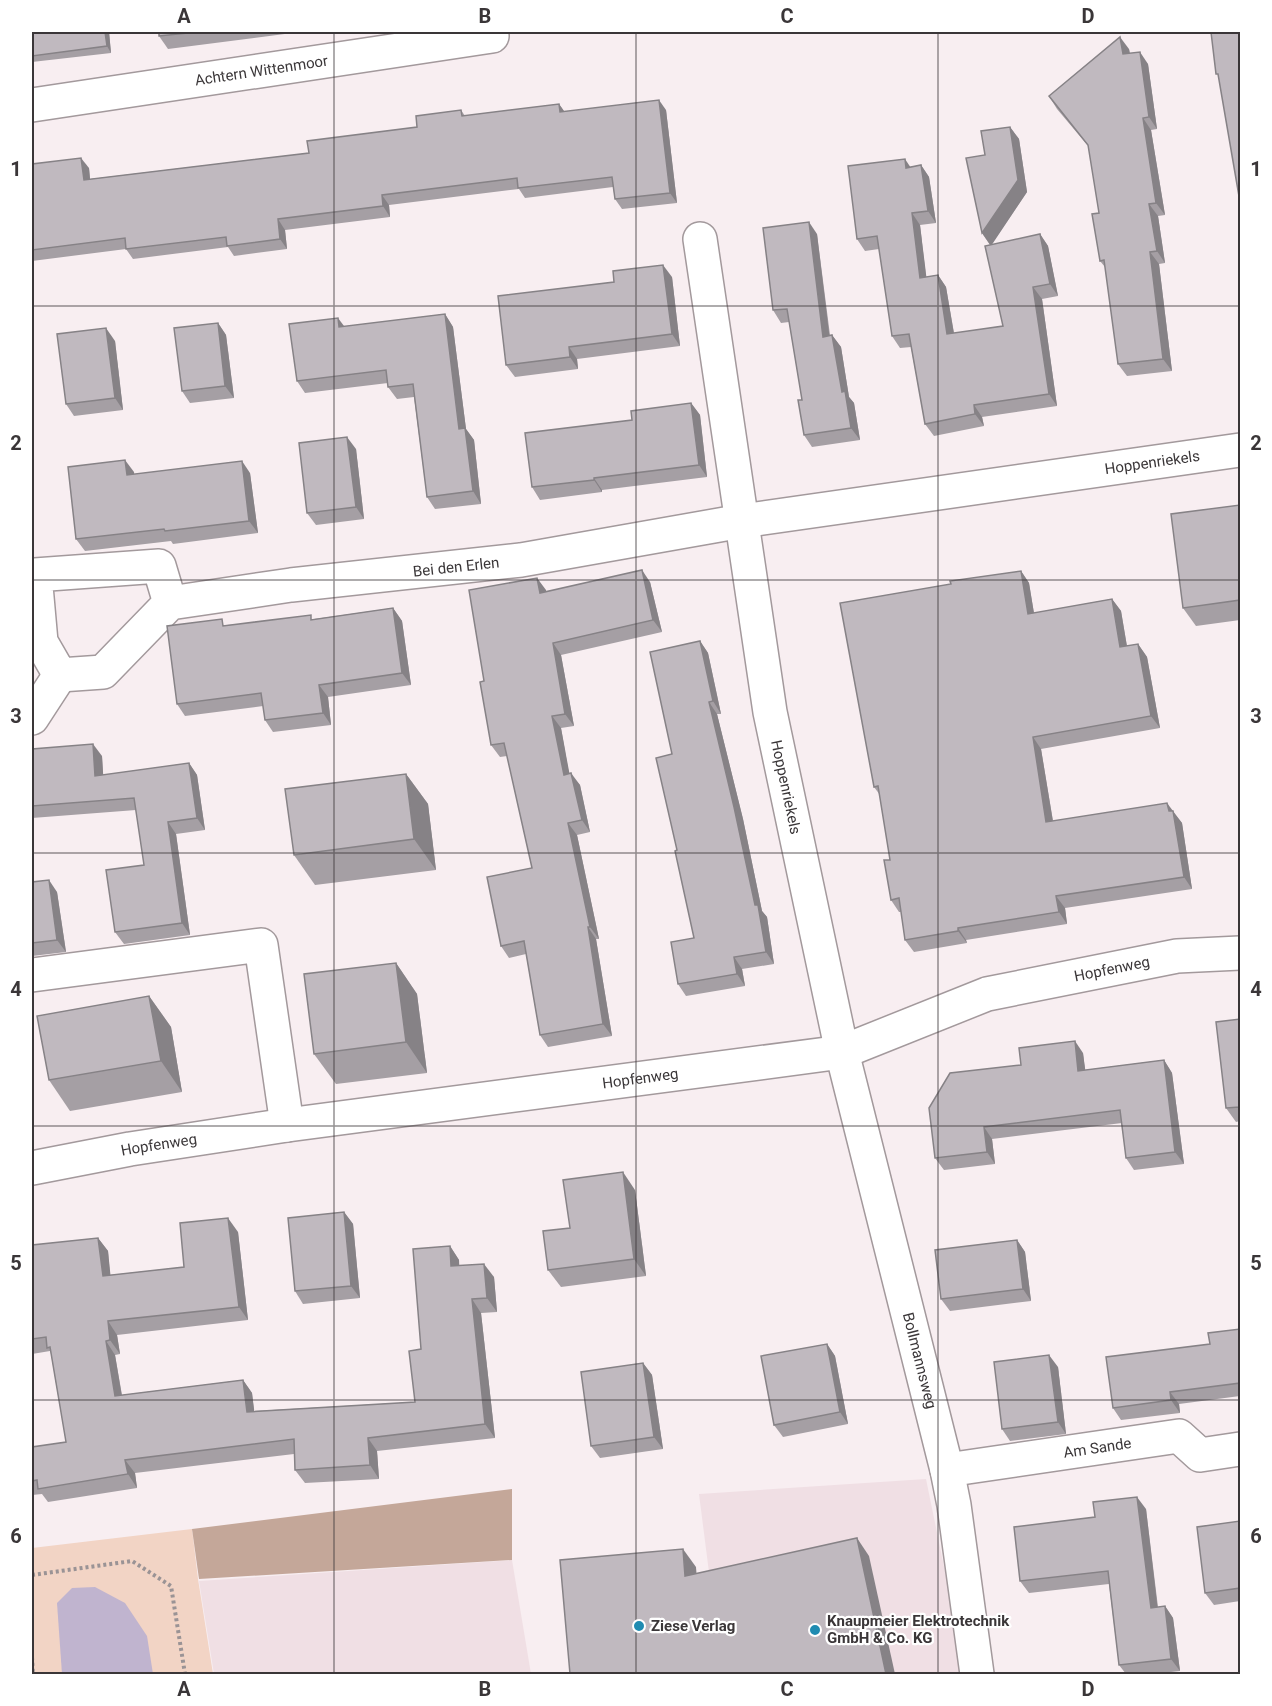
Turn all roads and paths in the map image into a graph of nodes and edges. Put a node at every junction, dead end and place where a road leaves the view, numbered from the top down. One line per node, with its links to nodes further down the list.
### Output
1 (492, 36): 2 (street, Achtern Wittenmoor)
2 (32, 105)
3 (700, 239): 5 (street, Hoppenriekels)
4 (1240, 450): 5 (street, Hoppenriekels)
5 (742, 521): 6 (street, Bei den Erlen); 11 (street, Hoppenriekels)
6 (170, 603): 7 (street); 7 (street)
7 (60, 675): 8 (street)
8 (32, 718)
9 (1240, 953): 11 (street, Hopfenweg)
10 (32, 975): 12 (street)
11 (842, 1052): 12 (street, Hopfenweg); 15 (street, Bollmannsweg)
12 (288, 1125): 13 (street, Hopfenweg)
13 (32, 1168)
14 (1240, 1449): 15 (street, Am Sande)
15 (947, 1470): 20 (street, Bollmannsweg)
16 (32, 1575): 19 (path)
17 (32, 1657): 18 (path)
18 (33, 1674)
19 (185, 1674)
20 (977, 1674)

